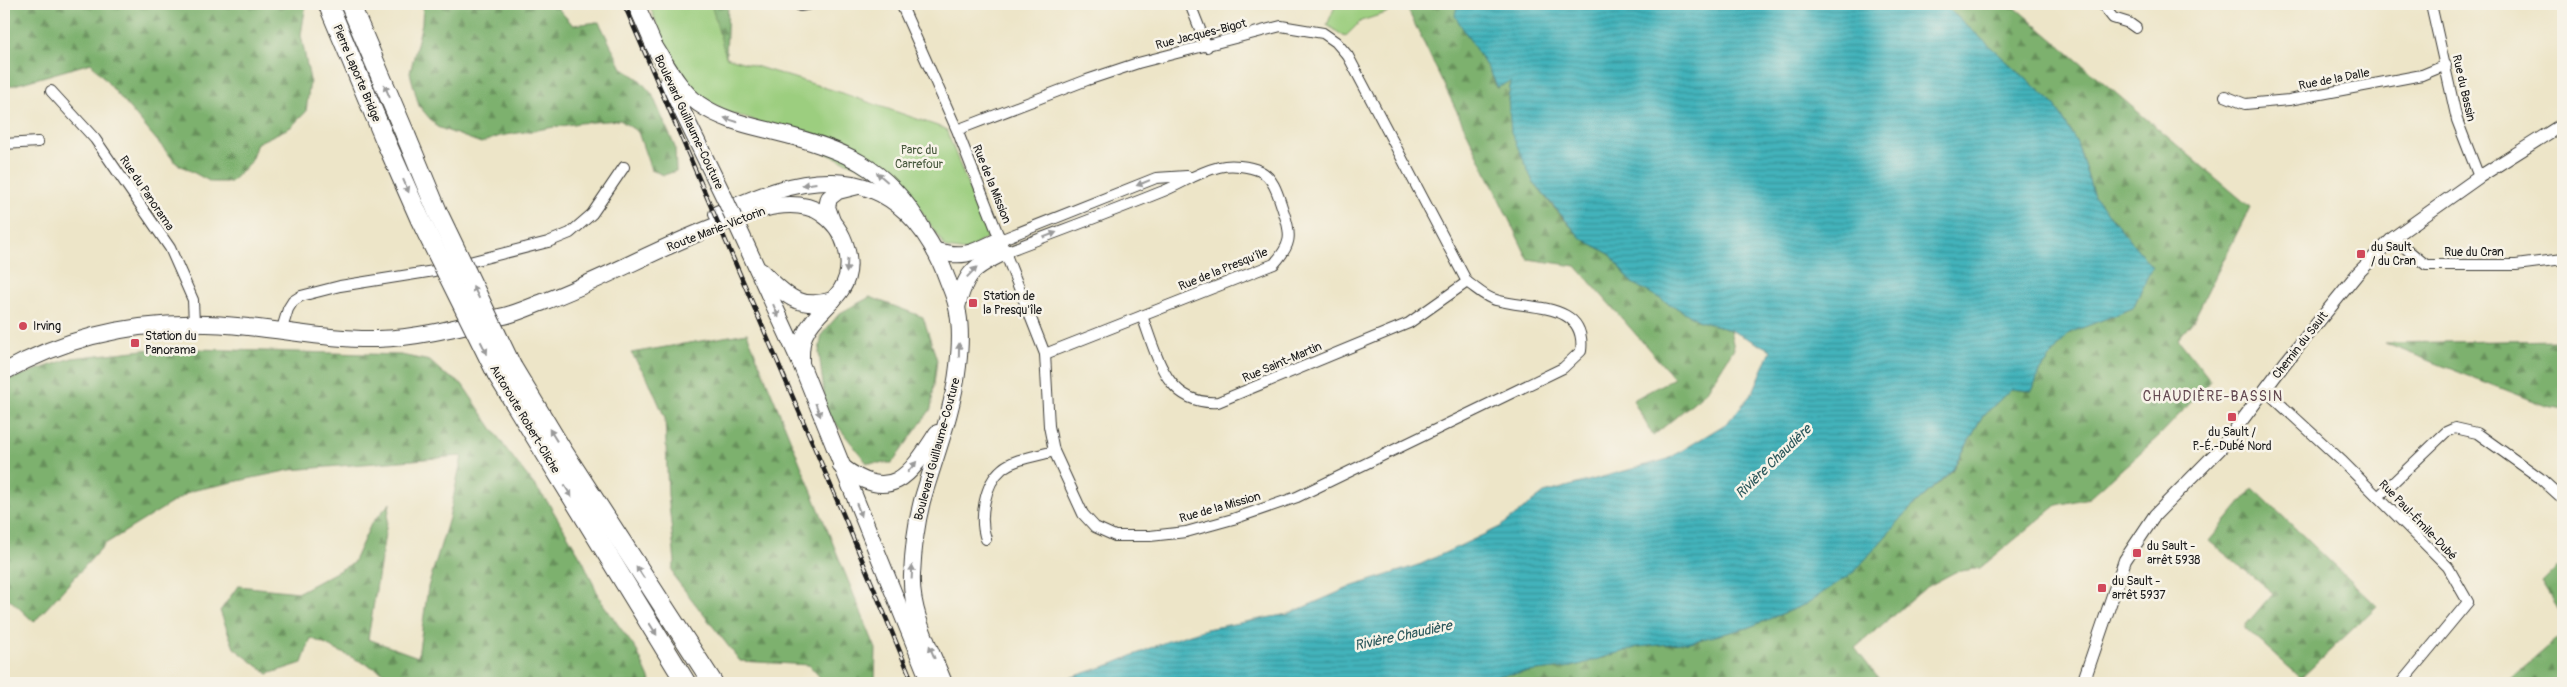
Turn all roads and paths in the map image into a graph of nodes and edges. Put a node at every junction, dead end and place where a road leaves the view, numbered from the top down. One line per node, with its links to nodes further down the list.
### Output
1 (328, 4): 20 (highway, Pierre Laporte Bridge)
2 (350, 4): 18 (highway, Pierre Laporte Bridge, one-way to 2)
3 (636, 4): 11 (main road, Boulevard Guillaume-Couture)
4 (811, 4): 9 (street)
5 (902, 4): 17 (street, Rue de la Mission)
6 (1190, 4): 12 (street)
7 (2102, 4): 10 (street)
8 (2431, 4): 13 (street, Rue du Bassin)
9 (800, 6)
10 (2136, 28)
11 (653, 44): 27 (main road, Boulevard Guillaume-Couture, one-way to 11); 32 (main road, Boulevard Guillaume-Couture, bridge)
12 (1206, 47): 17 (street, Rue Jacques-Bigot); 33 (street, Rue Jacques-Bigot)
13 (2446, 65): 15 (street, Rue de la Dalle); 24 (street, Rue du Bassin)
14 (51, 91): 37 (street, Rue du Panorama)
15 (2226, 96)
16 (2563, 124): 24 (street, Chemin du Sault)
17 (957, 130): 29 (street, Rue de la Mission)
18 (406, 136): 42 (highway, Autoroute Robert-Cliche, one-way to 18, bridge)
19 (38, 142): 21 (street)
20 (386, 142): 42 (highway, Autoroute Robert-Cliche, one-way to 42, bridge)
21 (4, 144)
22 (624, 167): 39 (street)
23 (1190, 176): 29 (street, Rue de la Presqu'île, one-way to 23); 29 (street, Rue de la Presqu'île, one-way to 29); 36 (street, Rue de la Presqu'île)
24 (2480, 177): 28 (street, Chemin du Sault)
25 (858, 186): 26 (main road); 27 (main road, Route Marie-Victorin); 38 (main road, Route Marie-Victorin, one-way to 38)
26 (832, 221): 34 (main road, one-way to 34); 38 (main road, Route Marie-Victorin)
27 (922, 228): 30 (main road, Boulevard Guillaume-Couture)
28 (2394, 238): 31 (street, Rue du Cran); 44 (street, Chemin du Sault)
29 (1003, 246): 30 (main road); 35 (main road, one-way to 29); 40 (street, Rue de la Mission)
30 (936, 252): 35 (main road, Boulevard Guillaume-Couture)
31 (2563, 259)
32 (756, 266): 34 (main road); 41 (main road, Boulevard Guillaume-Couture, one-way to 41)
33 (1467, 282): 36 (street, Rue Saint-Martin); 46 (street, Rue de la Mission)
34 (833, 300): 41 (main road)
35 (957, 307): 45 (main road, Boulevard Guillaume-Couture, one-way to 35)
36 (1142, 316): 40 (street, Rue de la Presqu'île)
37 (194, 324): 39 (main road, Route Marie-Victorin); 43 (main road, Route Marie-Victorin)
38 (448, 328): 39 (main road, Route Marie-Victorin)
39 (281, 332)
40 (1045, 354): 46 (street, Rue de la Mission)
41 (801, 364): 47 (main road, Boulevard Guillaume-Couture, one-way to 47)
42 (505, 371): 52 (highway, Autoroute Robert-Cliche, one-way to 42); 53 (highway, Autoroute Robert-Cliche, one-way to 53)
43 (4, 372)
44 (2264, 390): 48 (street, Rue Paul-Émile-Dubé); 56 (street, Chemin du Sault)
45 (947, 418): 47 (main road, one-way to 45); 51 (main road, Boulevard Guillaume-Couture, one-way to 45)
46 (1054, 451): 50 (street)
47 (840, 465): 51 (main road, Boulevard Guillaume-Couture, one-way to 51)
48 (2378, 497): 49 (street); 57 (street, Rue Paul-Émile-Dubé)
49 (2563, 499)
50 (986, 539)
51 (912, 623): 54 (main road, Boulevard Guillaume-Couture); 55 (main road, Boulevard Guillaume-Couture, one-way to 51)
52 (709, 677)
53 (686, 683)
54 (930, 683)
55 (944, 683)
56 (2083, 683)
57 (2400, 683)

